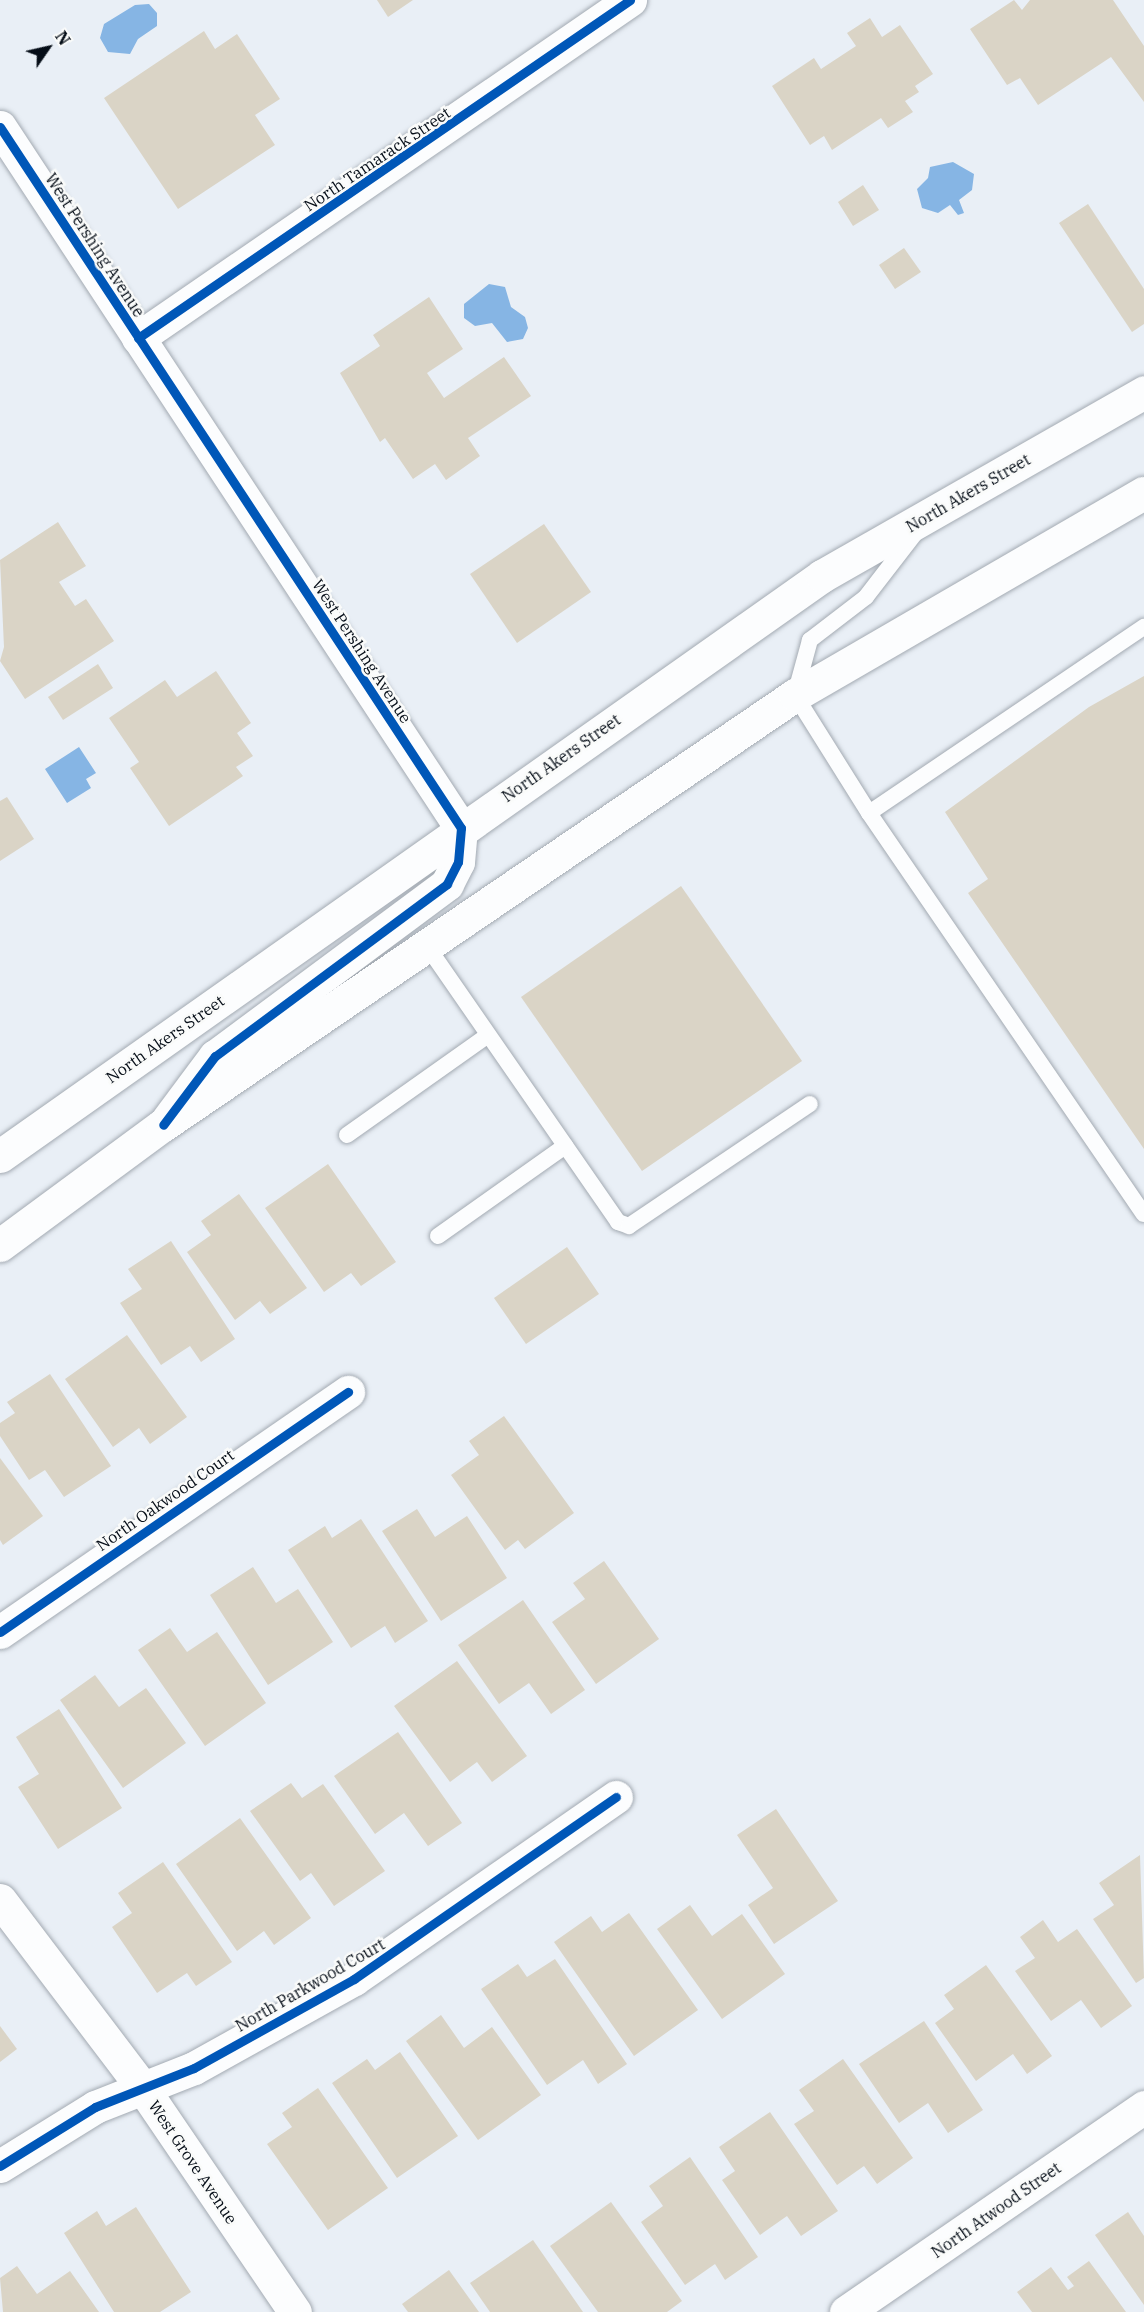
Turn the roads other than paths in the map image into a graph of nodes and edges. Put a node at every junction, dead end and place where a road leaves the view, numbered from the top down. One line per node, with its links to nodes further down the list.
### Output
1 (630, 0): 3 (street, North Tamarack Street)
2 (0, 127): 3 (street, West Pershing Avenue)
3 (138, 338): 10 (street, West Pershing Avenue)
4 (1144, 392): 6 (street, North Akers Street)
5 (1144, 493): 8 (street)
6 (929, 515): 8 (lane); 10 (street, North Akers Street)
7 (1144, 627): 9 (lane)
8 (795, 695): 9 (lane); 11 (street)
9 (869, 813): 18 (lane)
10 (461, 828): 14 (street); 17 (street, North Akers Street)
11 (427, 946): 12 (lane); 14 (street)
12 (488, 1035): 15 (lane); 16 (lane)
13 (810, 1104): 16 (lane)
14 (163, 1125): 20 (street)
15 (347, 1135)
16 (565, 1146): 19 (lane)
17 (0, 1156)
18 (1144, 1215)
19 (438, 1236)
20 (0, 1245)
21 (348, 1392): 22 (street, North Oakwood Court)
22 (0, 1632)
23 (616, 1797): 25 (street, North Parkwood Court)
24 (0, 1900): 25 (street, West Grove Avenue)
25 (142, 2087): 27 (street, North Parkwood Court); 28 (street, West Grove Avenue)
26 (1144, 2107): 29 (street, North Atwood Street)
27 (0, 2166)
28 (295, 2312)
29 (846, 2312)

